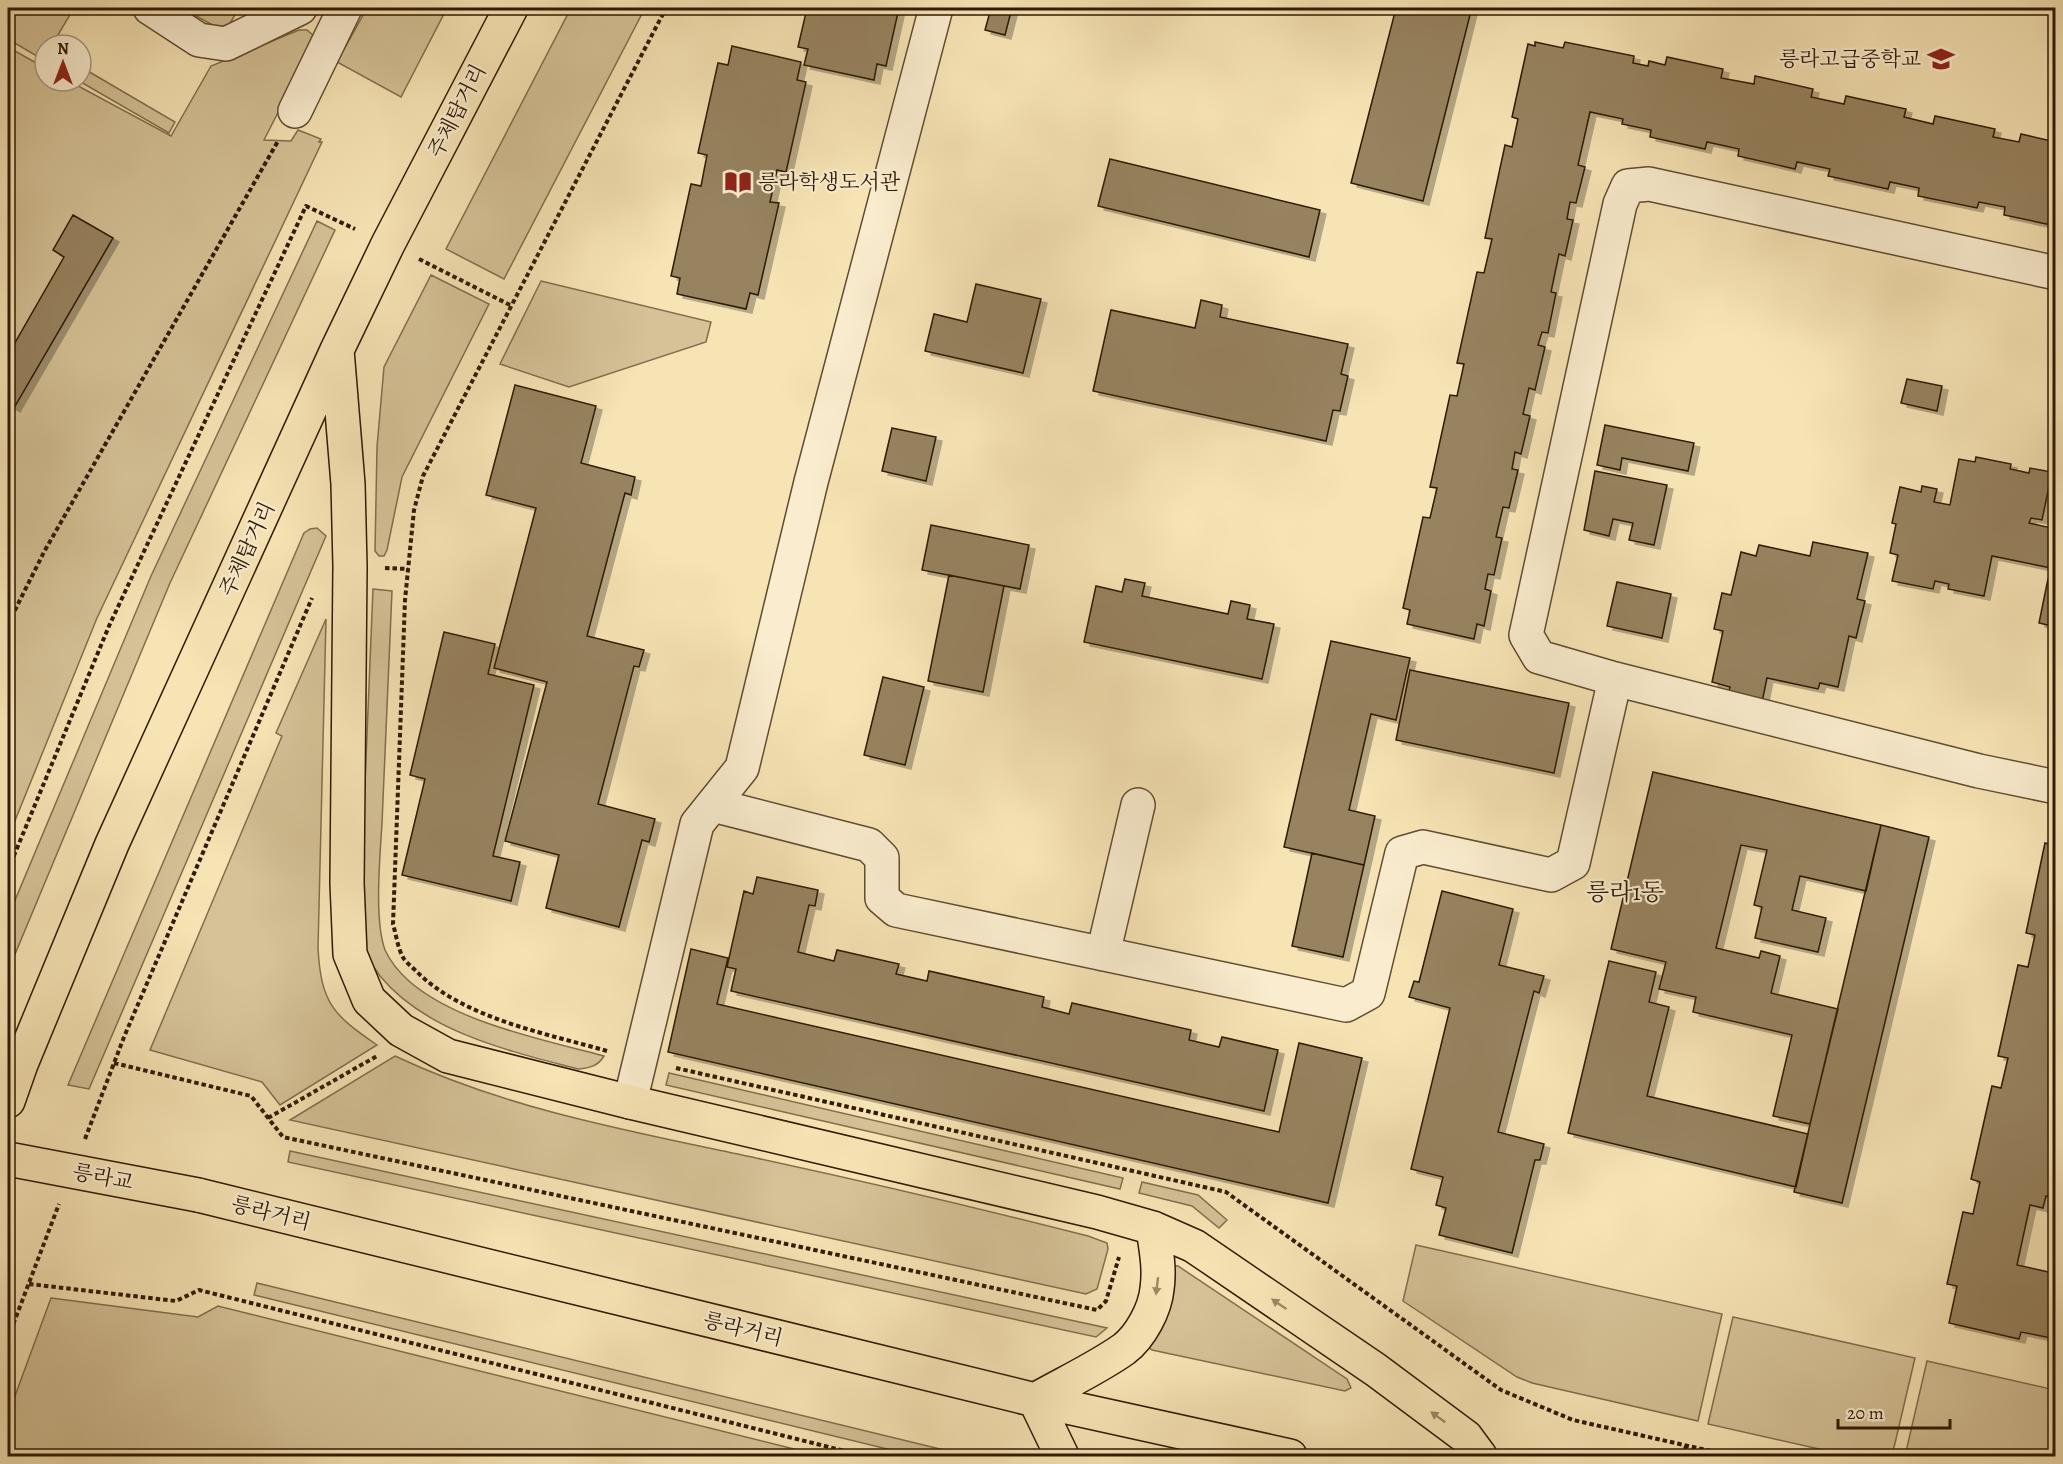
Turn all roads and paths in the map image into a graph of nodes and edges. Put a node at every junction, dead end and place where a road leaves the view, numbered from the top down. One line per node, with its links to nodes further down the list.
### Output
1 (150, 8): 2 (street)
2 (300, 8)
3 (345, 8): 7 (street)
4 (511, 8): 8 (main road, 주체탑거리)
5 (666, 8): 10 (path)
6 (936, 8): 17 (street)
7 (295, 111): 14 (path)
8 (388, 244): 10 (path); 11 (main road, 주체탑거리); 19 (path)
9 (2055, 273): 15 (street)
10 (512, 306): 13 (path)
11 (337, 350): 12 (main road); 24 (main road, 주체탑거리)
12 (350, 566): 13 (path); 21 (main road); 23 (path)
13 (408, 569): 22 (path)
14 (8, 624)
15 (1615, 679): 16 (street); 20 (street)
16 (2055, 787)
17 (713, 805): 20 (street); 22 (street)
18 (1138, 805): 20 (street)
19 (8, 870)
20 (1103, 954)
21 (402, 1030): 25 (main road); 26 (path)
22 (640, 1060): 25 (street); 35 (path)
23 (114, 1063): 26 (path); 27 (path)
24 (8, 1101)
25 (630, 1102): 31 (main road)
26 (268, 1118): 31 (path)
27 (84, 1140)
28 (8, 1159): 29 (main road, 릉라교, bridge)
29 (198, 1195): 34 (main road, 릉라거리)
30 (63, 1196): 32 (path)
31 (1140, 1225): 34 (main road, one-way to 34); 39 (main road, one-way to 31)
32 (28, 1284): 33 (path); 36 (path)
33 (8, 1338)
34 (1035, 1400): 37 (main road); 38 (main road, 릉라거리)
35 (1686, 1446): 40 (path); 41 (path)
36 (865, 1456)
37 (1062, 1456)
38 (1290, 1456)
39 (1480, 1456)
40 (1683, 1456)
41 (1733, 1456)

